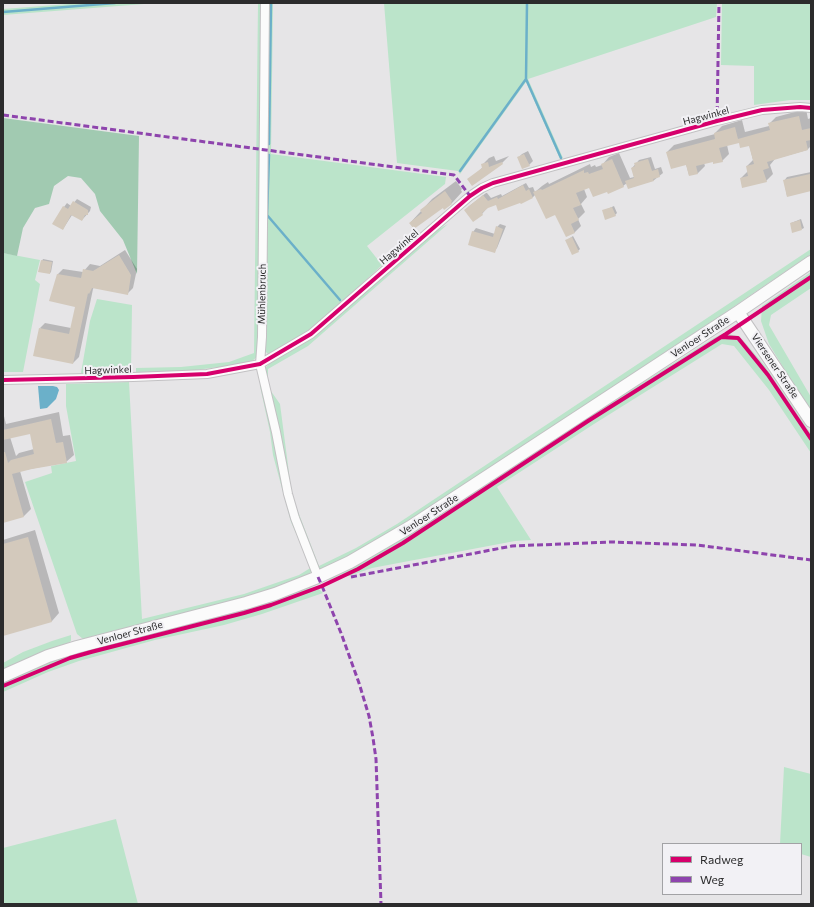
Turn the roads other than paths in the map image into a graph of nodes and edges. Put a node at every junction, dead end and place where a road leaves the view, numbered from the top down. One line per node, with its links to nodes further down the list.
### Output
1 (265, 3): 5 (street, Mühlenbruch)
2 (811, 108): 5 (street, Hagwinkel)
3 (811, 262): 4 (main road, Venloer Straße)
4 (738, 312): 7 (main road, Viersener Straße); 8 (main road, Venloer Straße)
5 (260, 364): 6 (street, Hagwinkel); 8 (street, Mühlenbruch)
6 (3, 380)
7 (811, 421)
8 (318, 578): 9 (main road, Venloer Straße)
9 (3, 676)

